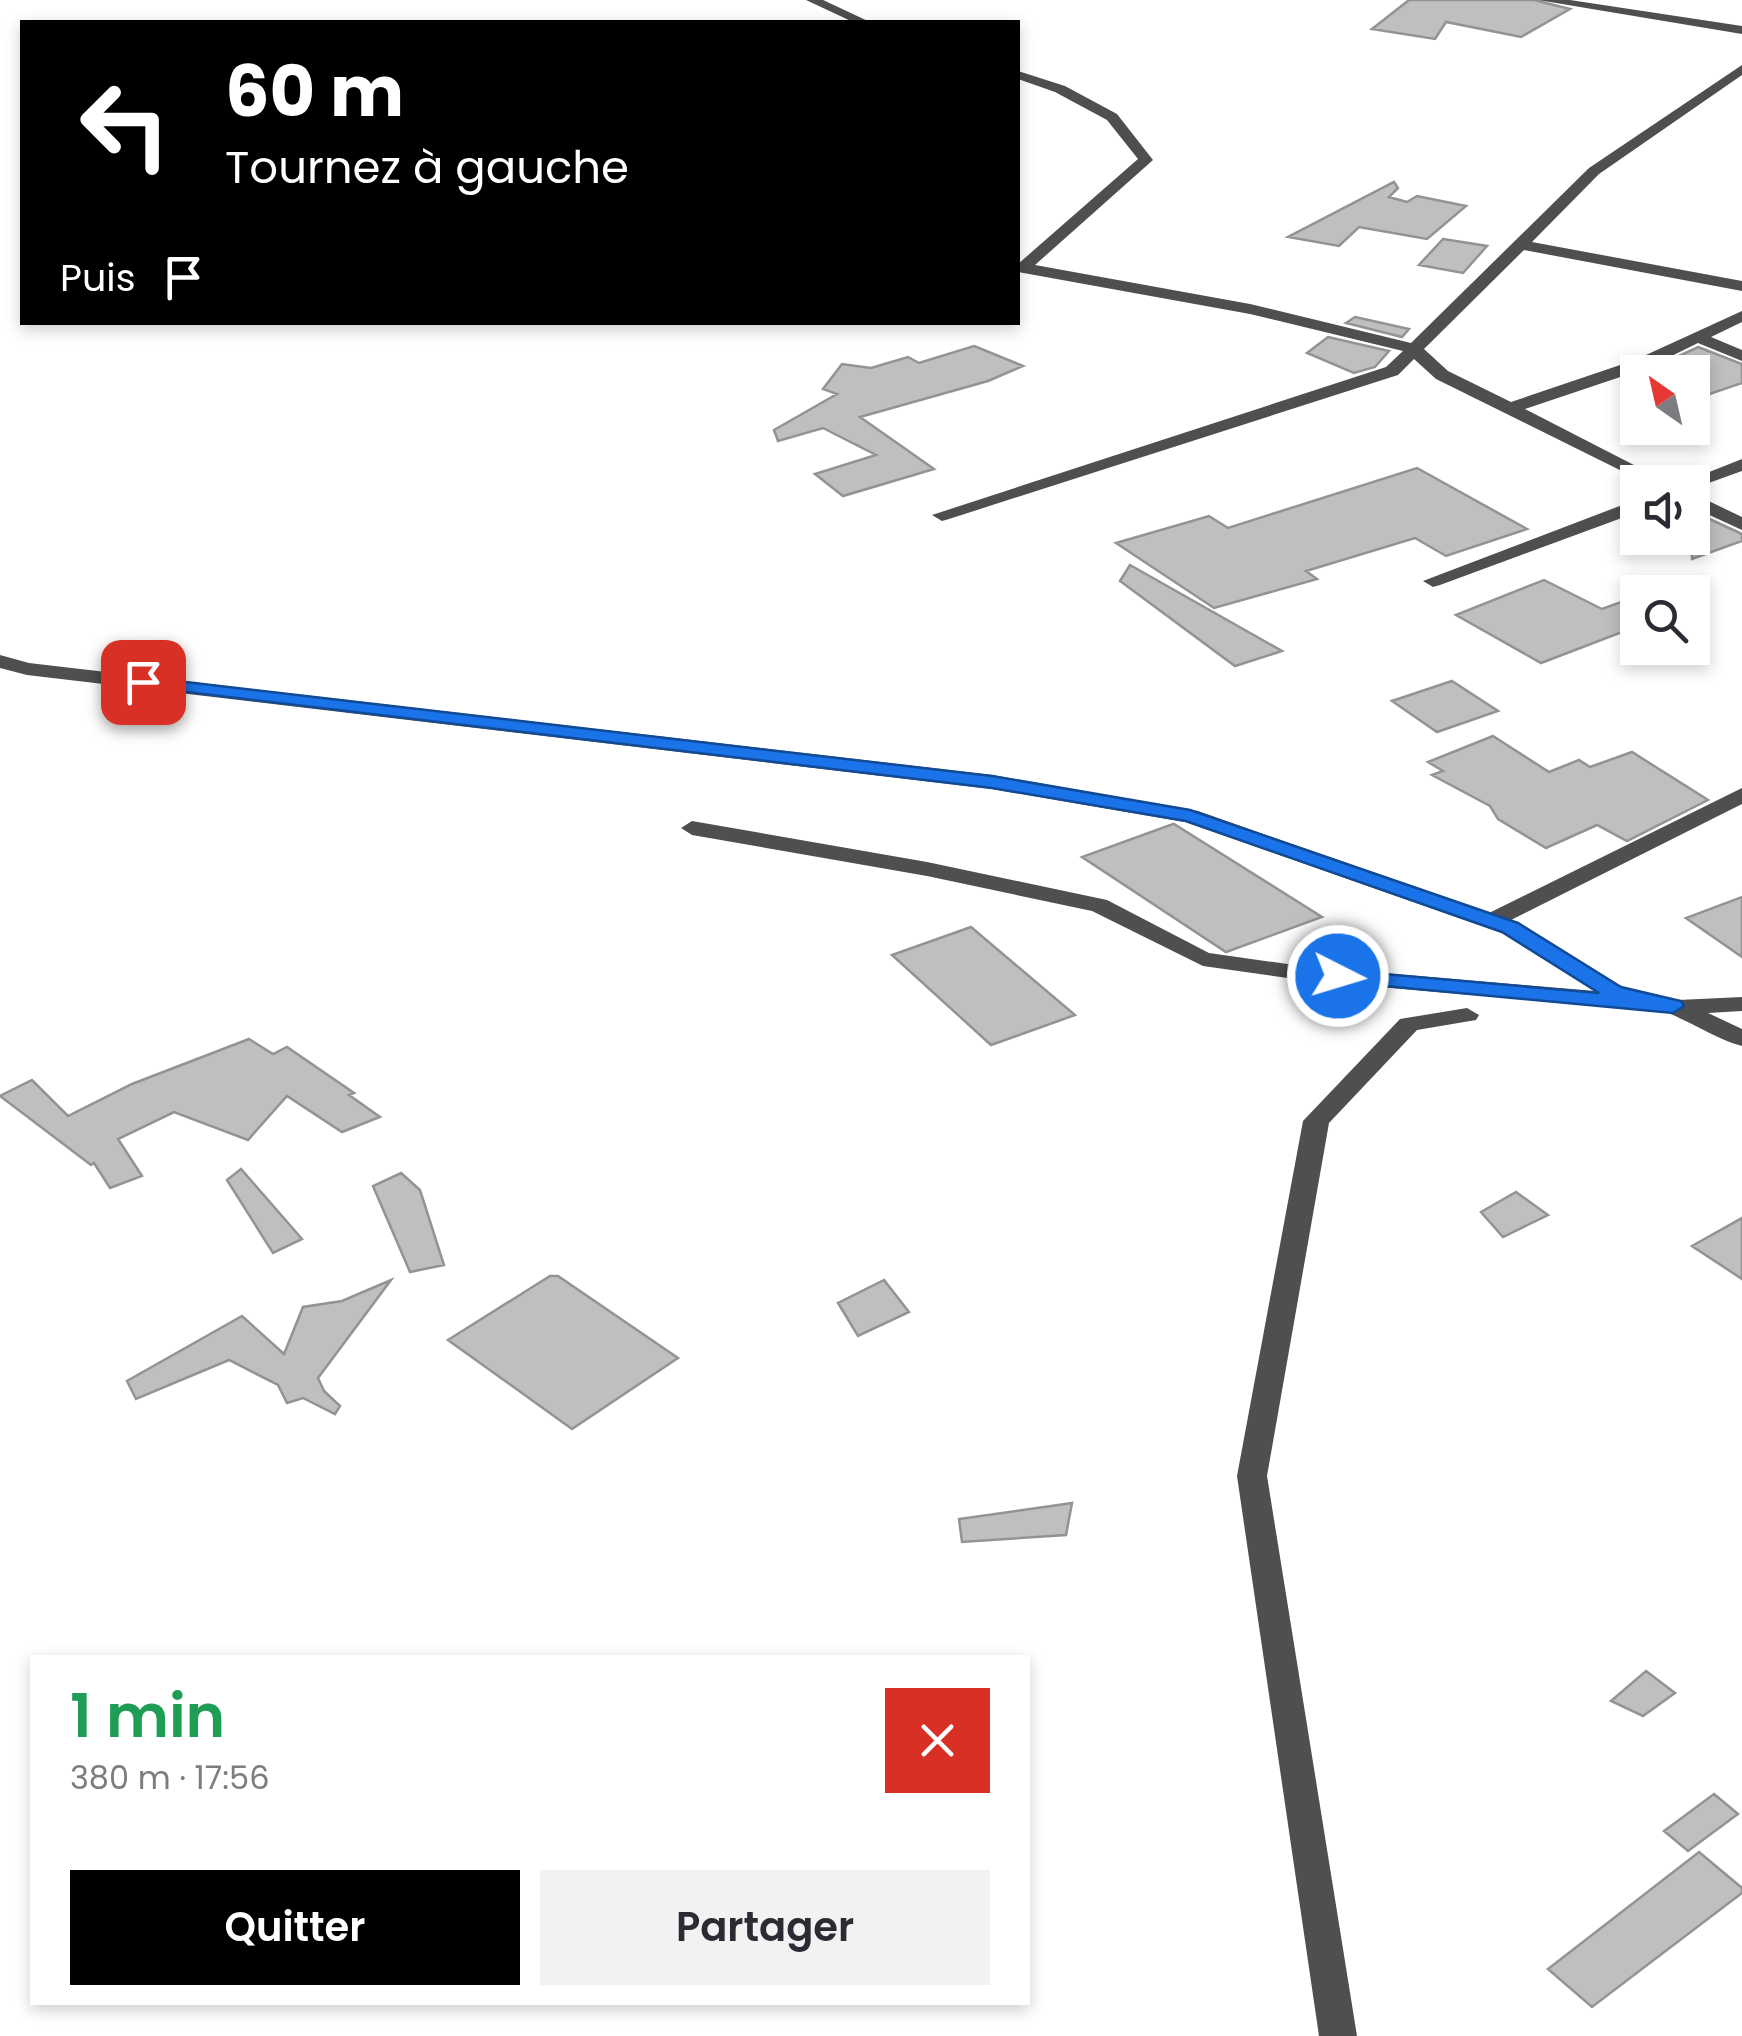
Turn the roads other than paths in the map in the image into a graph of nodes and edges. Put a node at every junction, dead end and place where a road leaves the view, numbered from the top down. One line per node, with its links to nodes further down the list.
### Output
1 (812, 0): 3 (street)
2 (1544, 0): 4 (street)
3 (858, 20)
4 (1742, 30)
5 (1742, 69): 7 (street)
6 (1020, 76): 11 (street)
7 (1519, 244): 8 (street); 11 (street)
8 (1742, 286)
9 (1742, 316): 10 (street)
10 (1697, 337): 12 (street); 13 (street)
11 (1412, 348): 13 (street); 19 (street)
12 (1742, 356)
13 (1509, 409): 14 (street)
14 (1623, 465)
15 (1742, 465): 16 (street)
16 (1710, 477)
17 (1710, 508): 20 (street)
18 (1620, 512): 21 (street)
19 (942, 515)
20 (1742, 524)
21 (1434, 581)
22 (0, 661): 25 (street)
23 (1742, 795): 25 (street)
24 (692, 828): 27 (street)
25 (1491, 921): 27 (street)
26 (1742, 1004): 27 (street)
27 (1673, 1006): 29 (street)
28 (1467, 1016): 30 (street)
29 (1742, 1038)
30 (1338, 2036)

